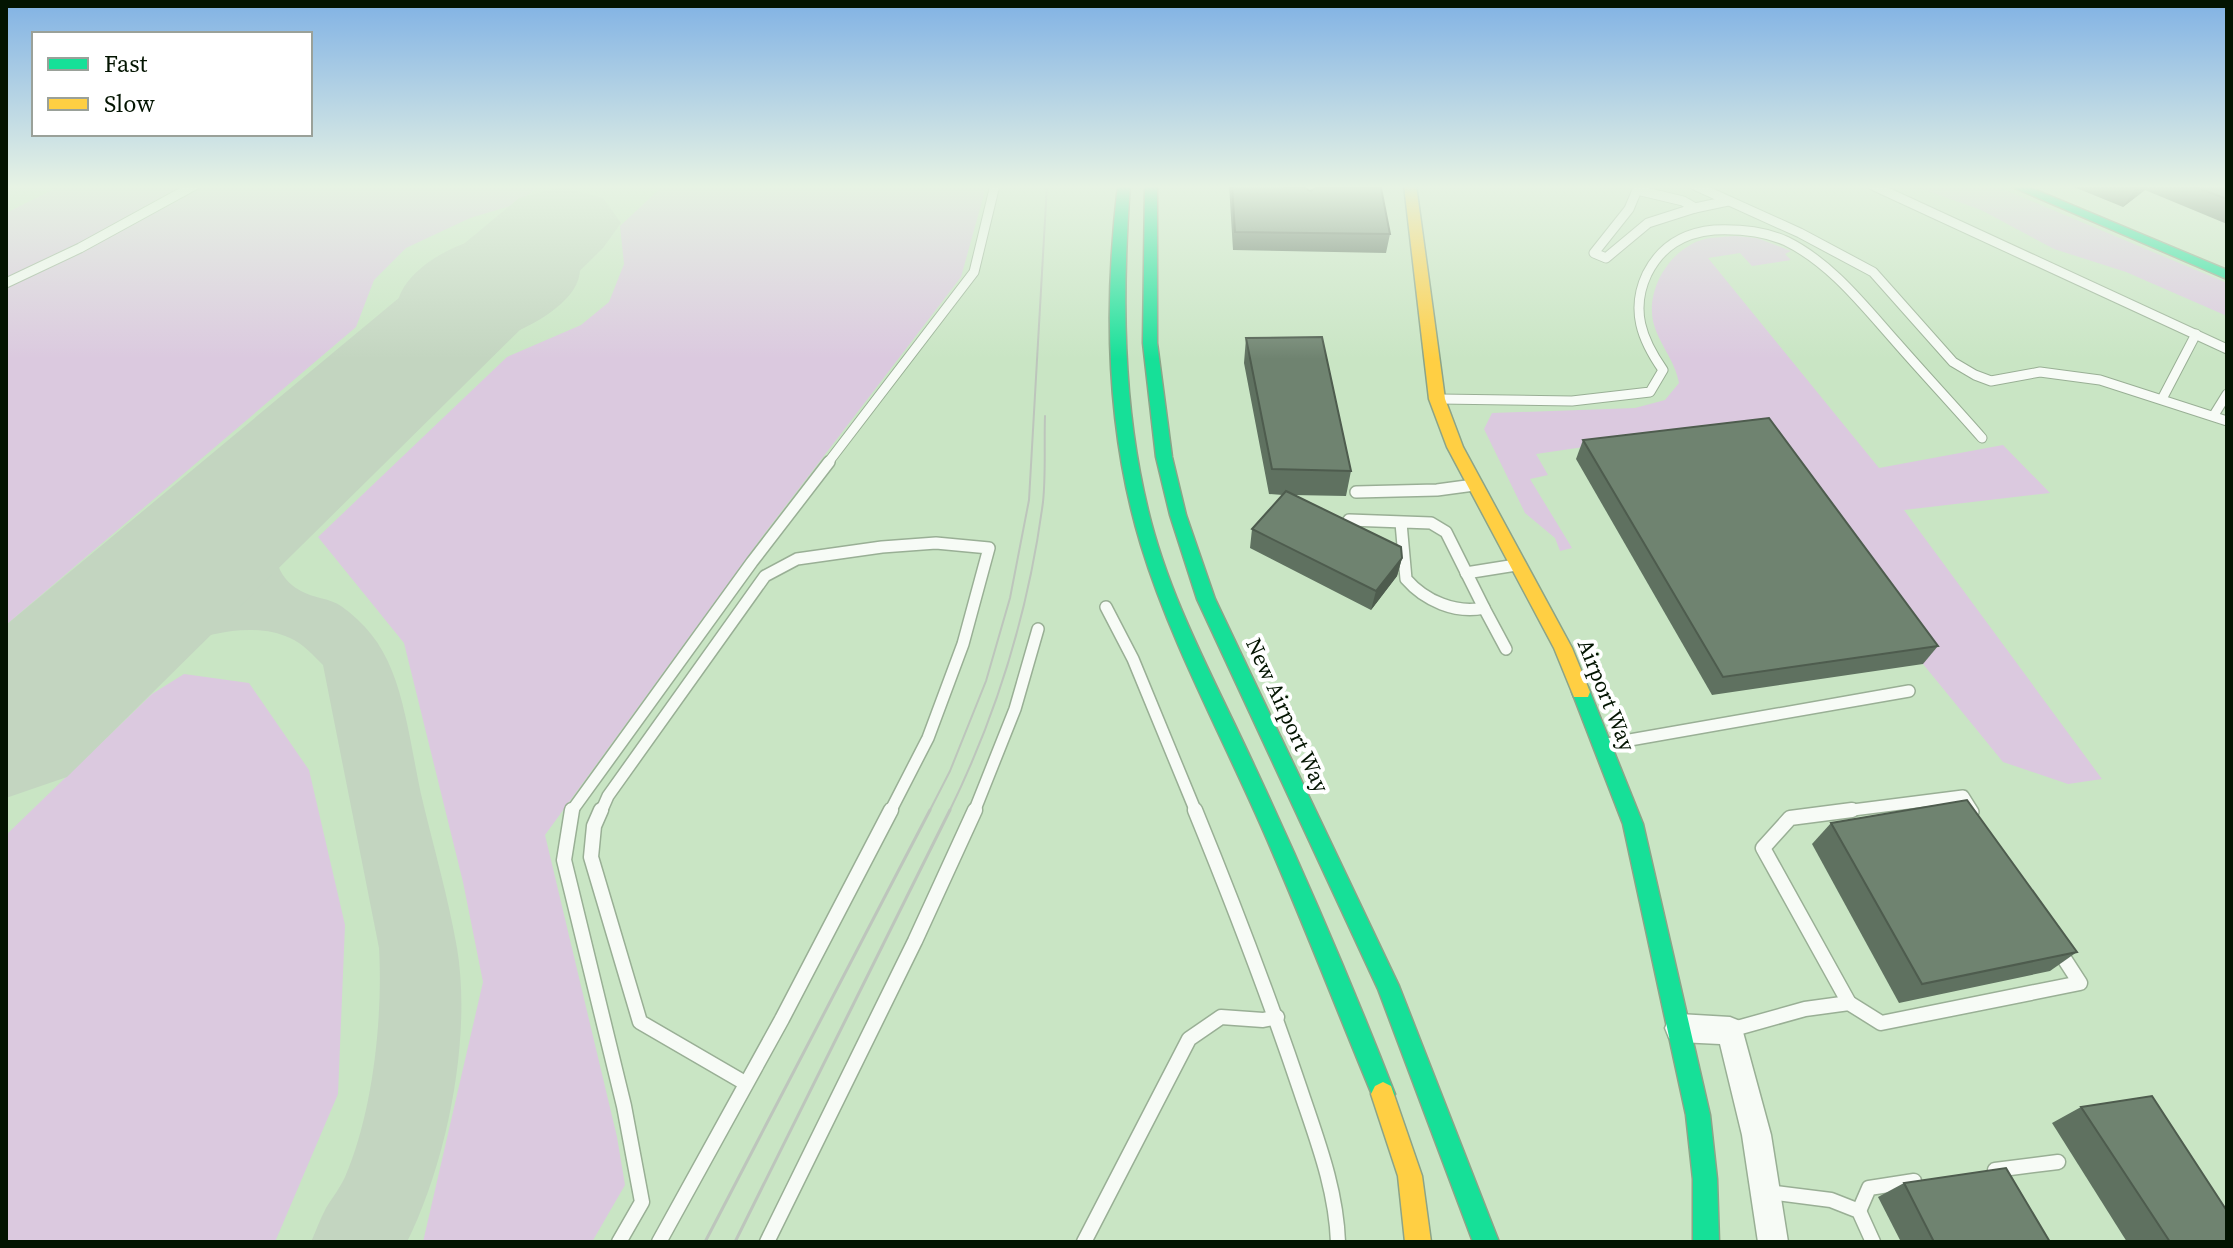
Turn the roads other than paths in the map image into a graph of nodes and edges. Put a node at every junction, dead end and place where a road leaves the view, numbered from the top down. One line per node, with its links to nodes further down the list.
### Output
1 (89, 243): 14 (lane)
2 (981, 243): 47 (lane)
3 (1119, 243): 52 (main road)
4 (1151, 243): 53 (main road, New Airport Way)
5 (1417, 243): 18 (main road, Airport Way)
6 (1602, 243): 7 (lane)
7 (1624, 243)
8 (1671, 243): 18 (lane)
9 (1789, 243): 22 (lane)
10 (1820, 243): 19 (lane)
11 (1999, 243): 15 (lane)
12 (2152, 243): 13 (main road)
13 (2227, 275)
14 (6, 283)
15 (2196, 334): 16 (lane); 19 (lane)
16 (2227, 349)
17 (2227, 394): 20 (lane)
18 (1437, 399): 23 (main road, Airport Way)
19 (2162, 399): 20 (lane)
20 (2214, 415): 21 (lane)
21 (2227, 421)
22 (1982, 438)
23 (1475, 485): 24 (lane); 27 (main road, Airport Way)
24 (1356, 492)
25 (1349, 520): 26 (lane)
26 (1401, 523): 28 (lane); 30 (lane)
27 (1517, 565): 28 (lane); 34 (main road, Airport Way)
28 (1466, 573): 30 (lane)
29 (1106, 607): 38 (lane)
30 (1484, 608): 32 (lane)
31 (1038, 629): 49 (lane)
32 (1506, 649)
33 (1909, 691): 34 (lane)
34 (1602, 745): 39 (main road, Airport Way)
35 (1980, 823): 37 (lane)
36 (2047, 930): 37 (lane)
37 (1849, 1003): 40 (lane)
38 (1277, 1017): 50 (lane); 51 (lane)
39 (1679, 1028): 40 (street); 54 (main road, Airport Way)
40 (1730, 1031): 45 (street)
41 (745, 1083): 41 (lane); 48 (lane)
42 (2058, 1162): 43 (lane)
43 (1979, 1173)
44 (1932, 1179): 46 (lane)
45 (1768, 1192): 46 (lane); 55 (street)
46 (1859, 1211): 56 (lane)
47 (619, 1242)
48 (659, 1242)
49 (767, 1242)
50 (1084, 1242)
51 (1338, 1242)
52 (1418, 1242)
53 (1486, 1242)
54 (1706, 1242)
55 (1773, 1242)
56 (1873, 1242)

